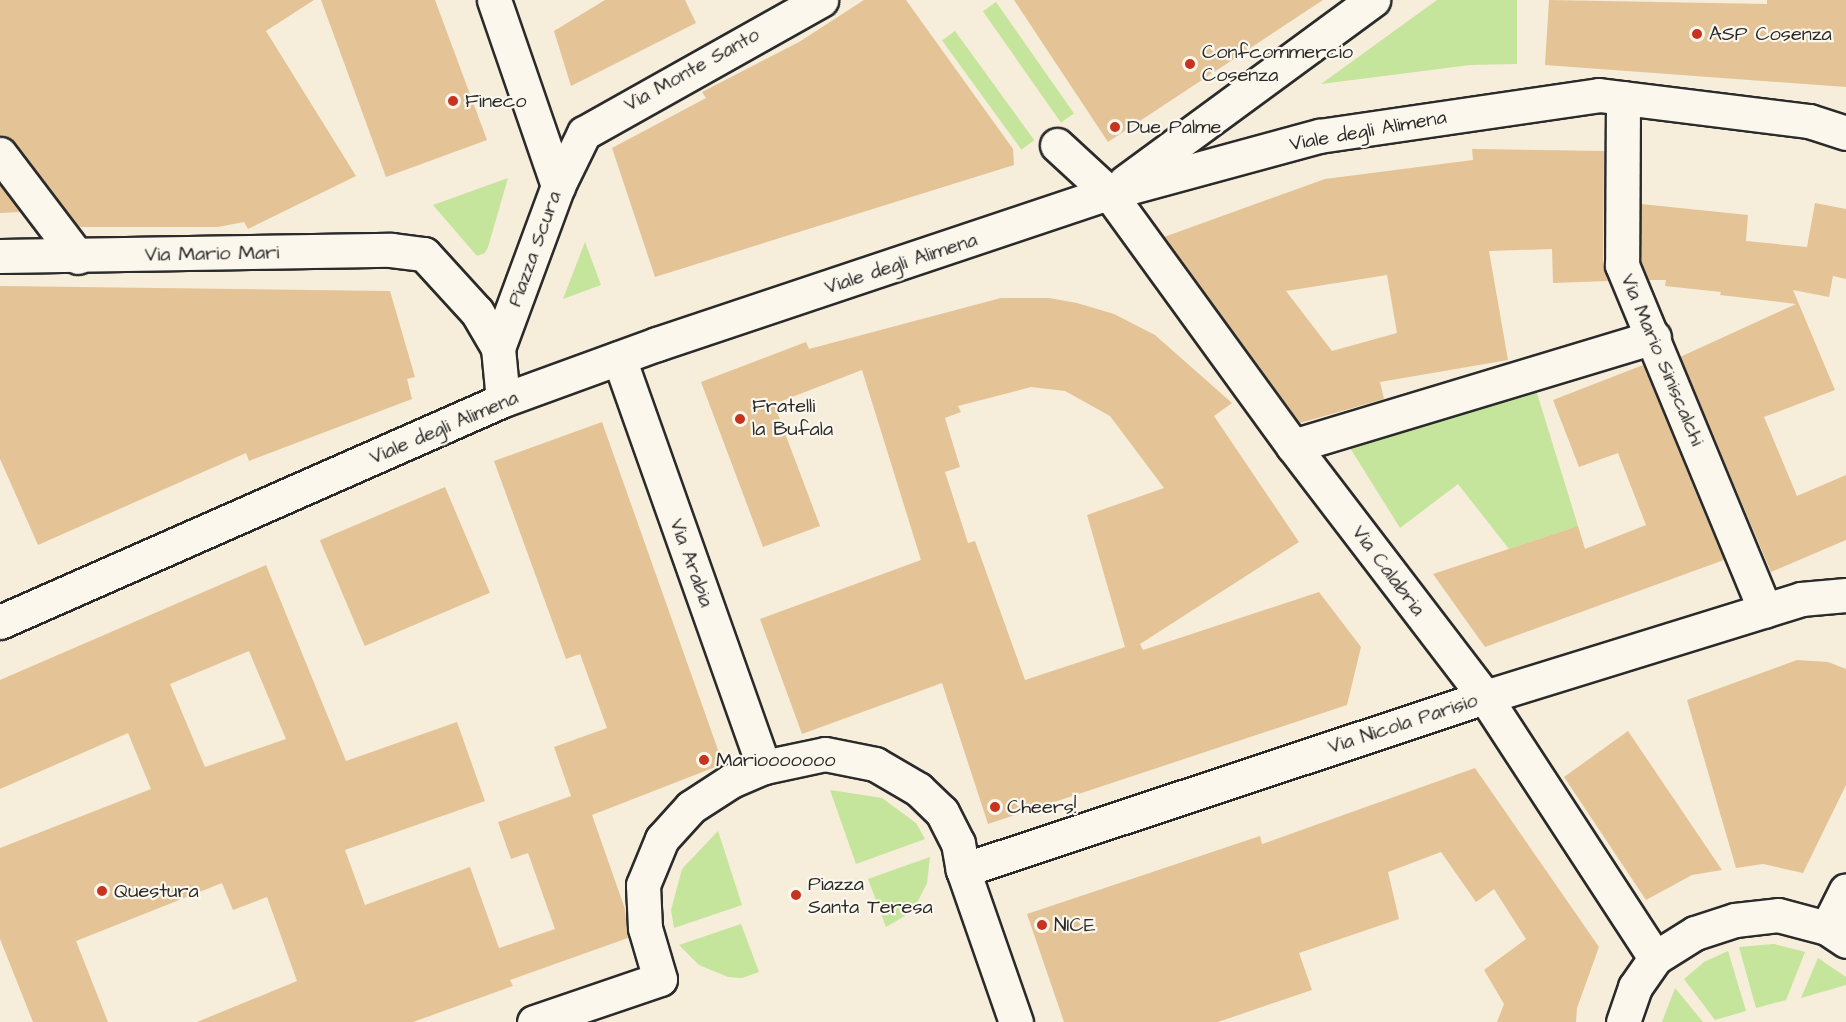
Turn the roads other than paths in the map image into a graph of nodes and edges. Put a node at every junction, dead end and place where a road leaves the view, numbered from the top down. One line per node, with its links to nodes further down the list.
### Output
1 (494, 0): 9 (street)
2 (821, 0): 7 (street, Via Monte Santo)
3 (1372, 0): 10 (street)
4 (1623, 98): 5 (street, Viale degli Alimena); 10 (street, Viale degli Alimena); 14 (street, Via Mario Siniscalchi)
5 (1846, 133)
6 (1057, 145): 10 (street, Via Calabria)
7 (573, 151): 9 (street, Piazza Scura)
8 (0, 154): 13 (street)
9 (558, 186): 15 (street, Piazza Scura)
10 (1109, 193): 16 (street, Viale degli Alimena); 18 (street, Via Calabria)
11 (424, 254): 13 (street, Via Mario Mari); 15 (street, Piazza Scura)
12 (0, 256): 13 (street, Via Mario Mari)
13 (78, 256)
14 (1654, 337): 18 (street); 20 (street, Via Mario Siniscalchi)
15 (498, 348): 17 (street, Piazza Scura)
16 (619, 358): 17 (street, Viale degli Alimena); 23 (street, Via Arabia)
17 (503, 400): 21 (street, Viale degli Alimena)
18 (1293, 446): 22 (street, Via Calabria)
19 (1846, 595): 20 (street, Via Nicola Parisio)
20 (1765, 611): 22 (street, Via Nicola Parisio)
21 (0, 622)
22 (1485, 697): 24 (street, Via Nicola Parisio); 27 (street, Via Calabria)
23 (764, 767): 24 (street); 28 (street)
24 (963, 870): 29 (street)
25 (1846, 890): 26 (street)
26 (1837, 934): 27 (street)
27 (1654, 958): 30 (street)
28 (534, 1022)
29 (1016, 1022)
30 (1623, 1022)

